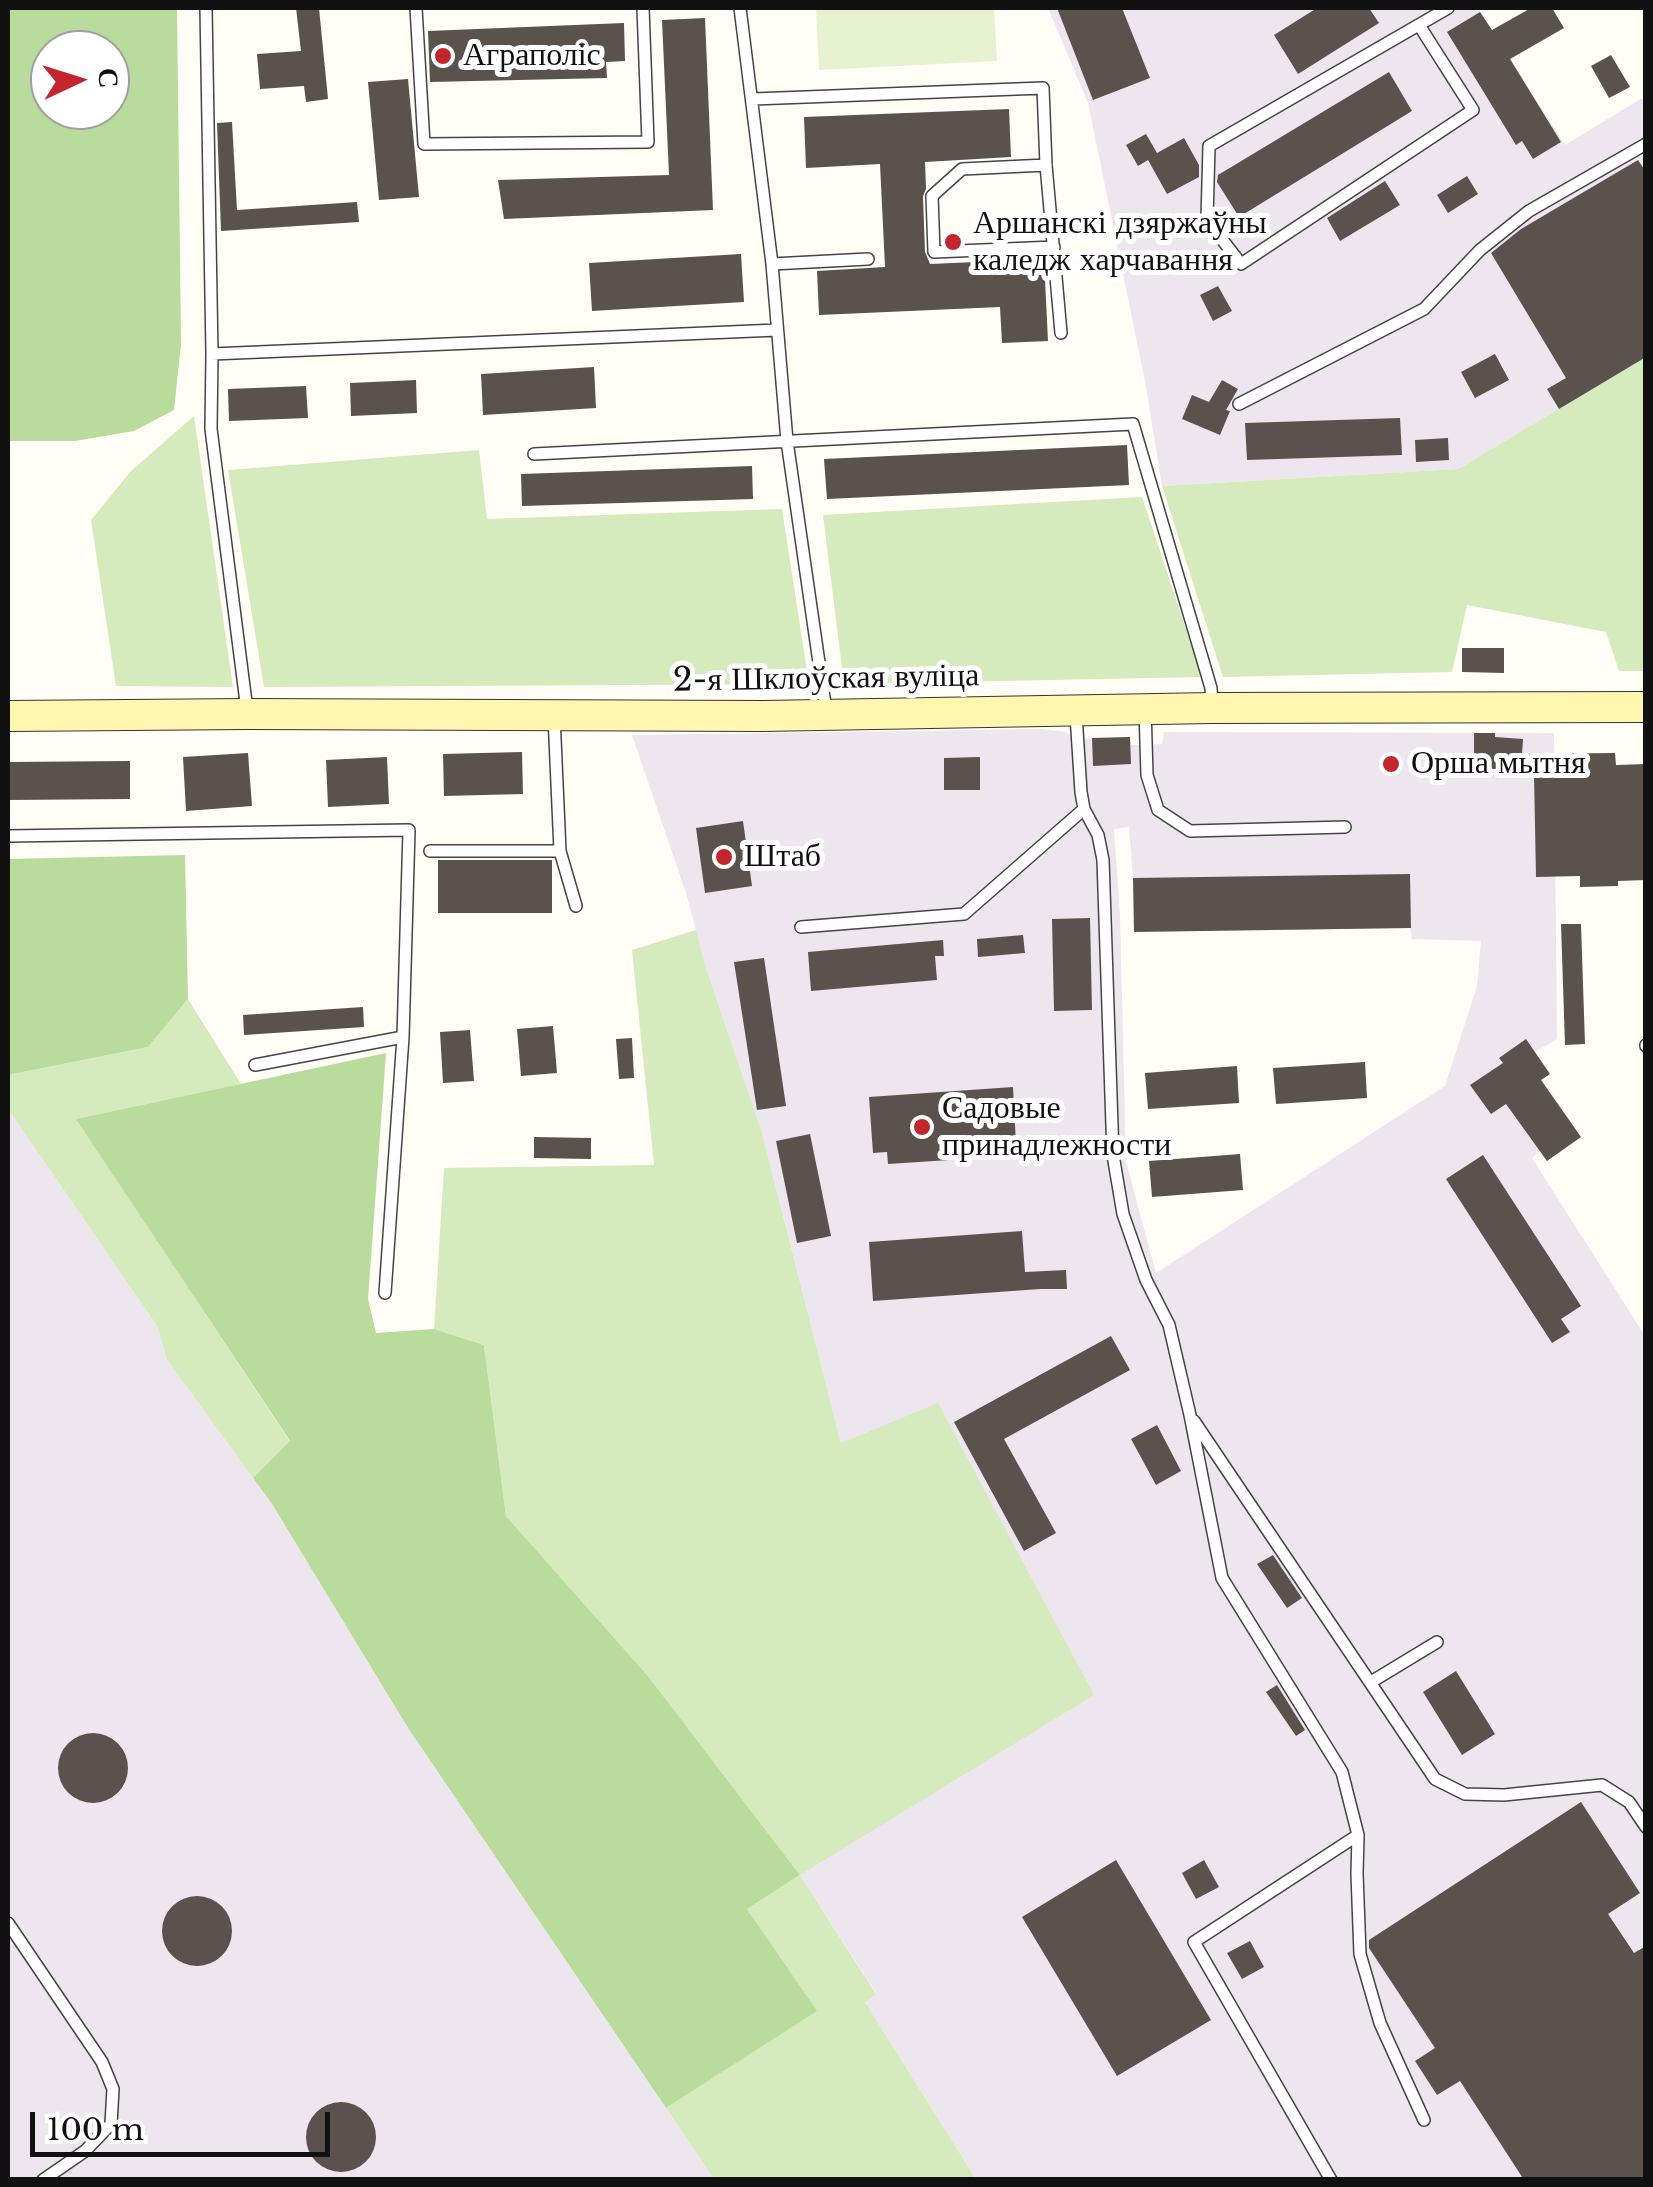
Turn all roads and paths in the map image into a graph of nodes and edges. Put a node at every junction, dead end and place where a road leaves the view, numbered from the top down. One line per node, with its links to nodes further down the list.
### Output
1 (206, 8): 15 (lane)
2 (416, 8): 3 (lane)
3 (643, 8)
4 (740, 8): 7 (lane)
5 (1448, 8): 6 (lane)
6 (1419, 25): 6 (lane)
7 (753, 99): 9 (lane); 12 (lane)
8 (1646, 144): 16 (lane)
9 (1046, 165): 10 (lane); 10 (lane)
10 (1054, 247): 14 (lane)
11 (868, 259): 12 (lane)
12 (772, 264): 13 (lane)
13 (777, 330): 15 (lane); 17 (lane)
14 (1061, 332)
15 (212, 354): 23 (lane)
16 (1238, 404)
17 (786, 440): 18 (lane); 20 (lane); 24 (lane)
18 (534, 454)
19 (1646, 707): 20 (street, 2-я Шклоўская вуліца)
20 (1212, 708): 21 (street, 2-я Шклоўская вуліца)
21 (1145, 709): 22 (street, 2-я Шклоўская вуліца); 28 (lane)
22 (1076, 710): 24 (street, 2-я Шклоўская вуліца); 27 (lane)
23 (247, 714): 25 (street, 2-я Шклоўская вуліца); 26 (street, 2-я Шклоўская вуліца)
24 (826, 715): 26 (street, 2-я Шклоўская вуліца)
25 (8, 716)
26 (554, 716): 31 (lane)
27 (1084, 809): 33 (lane); 37 (lane)
28 (1345, 827)
29 (8, 836): 34 (lane)
30 (430, 851): 31 (lane)
31 (560, 851): 32 (lane)
32 (576, 906)
33 (802, 927)
34 (403, 1037): 35 (lane); 36 (lane)
35 (256, 1065)
36 (385, 1293)
37 (1190, 1415): 39 (lane); 41 (lane)
38 (1437, 1642): 39 (lane)
39 (1370, 1682): 40 (lane)
40 (1646, 1827)
41 (1358, 1835): 43 (lane); 45 (lane)
42 (8, 1923): 44 (lane)
43 (1424, 2120)
44 (42, 2180)
45 (1331, 2180)

